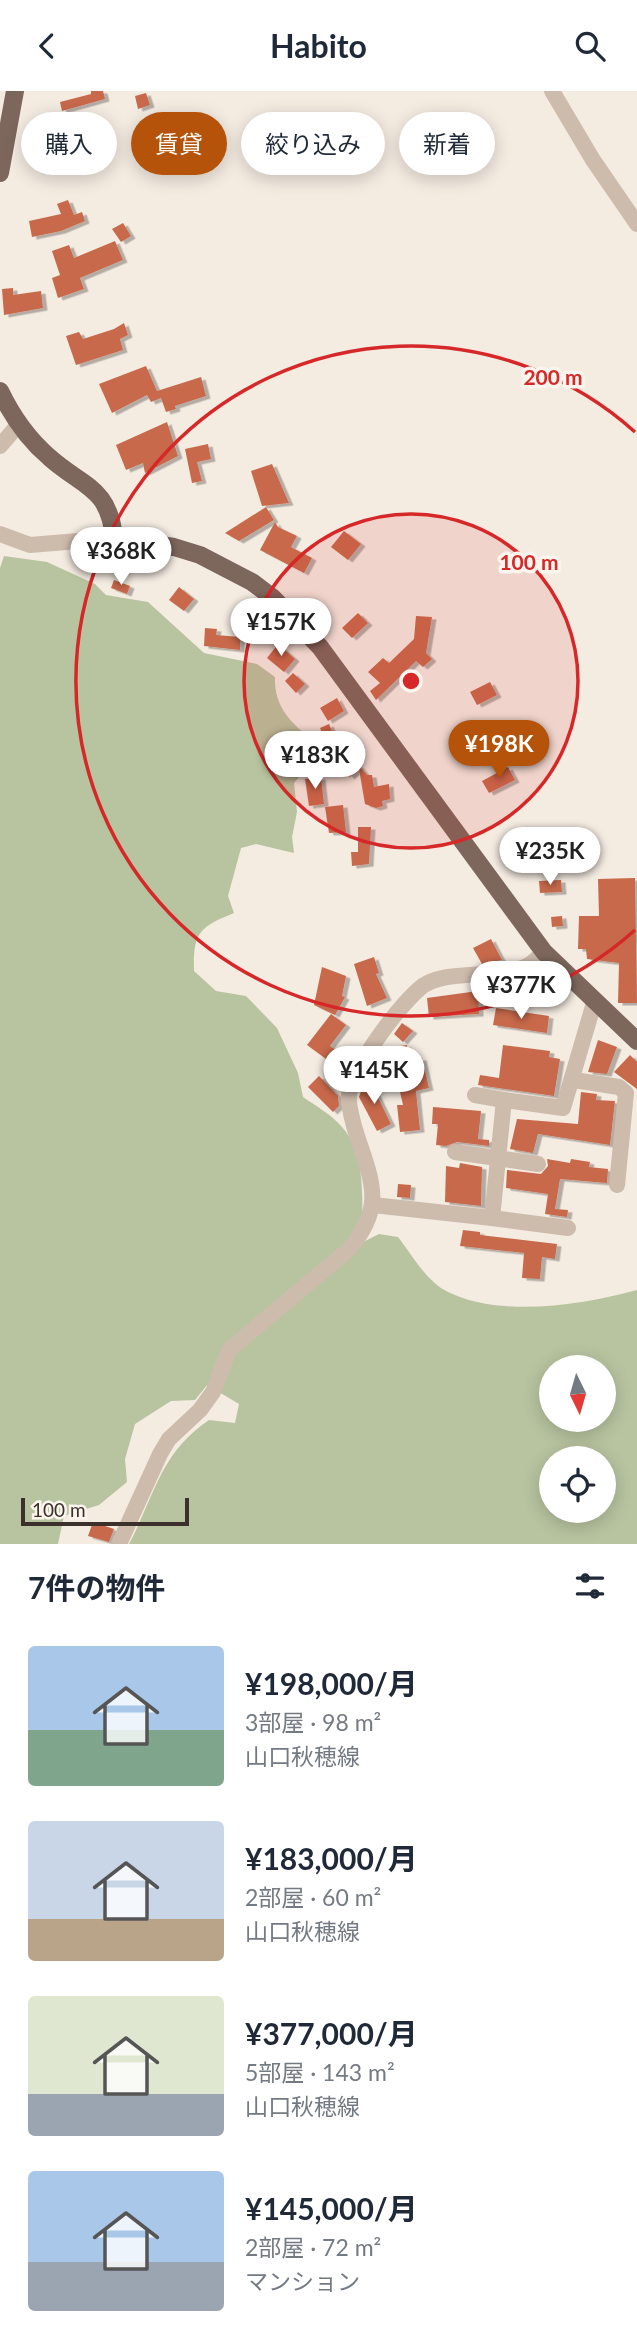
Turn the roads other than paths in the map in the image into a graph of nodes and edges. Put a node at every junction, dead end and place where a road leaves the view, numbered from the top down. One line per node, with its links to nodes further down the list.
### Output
1 (15, 91): 3 (main road)
2 (552, 91): 5 (street)
3 (2, 147): 4 (main road)
4 (0, 173)
5 (637, 224)
6 (0, 391): 7 (main road)
7 (19, 424): 8 (street); 10 (main road)
8 (0, 446)
9 (0, 534): 10 (street)
10 (114, 538): 11 (main road)
11 (544, 953): 12 (main road); 21 (street)
12 (594, 1003): 13 (main road); 14 (street)
13 (637, 1041)
14 (574, 1080): 16 (street); 20 (street)
15 (475, 1095): 16 (street)
16 (505, 1100): 18 (street)
17 (455, 1152): 18 (street)
18 (498, 1159): 19 (street); 22 (street)
19 (538, 1164)
20 (617, 1185)
21 (373, 1205): 22 (street); 24 (street)
22 (492, 1218): 23 (street)
23 (568, 1229)
24 (119, 1544)

